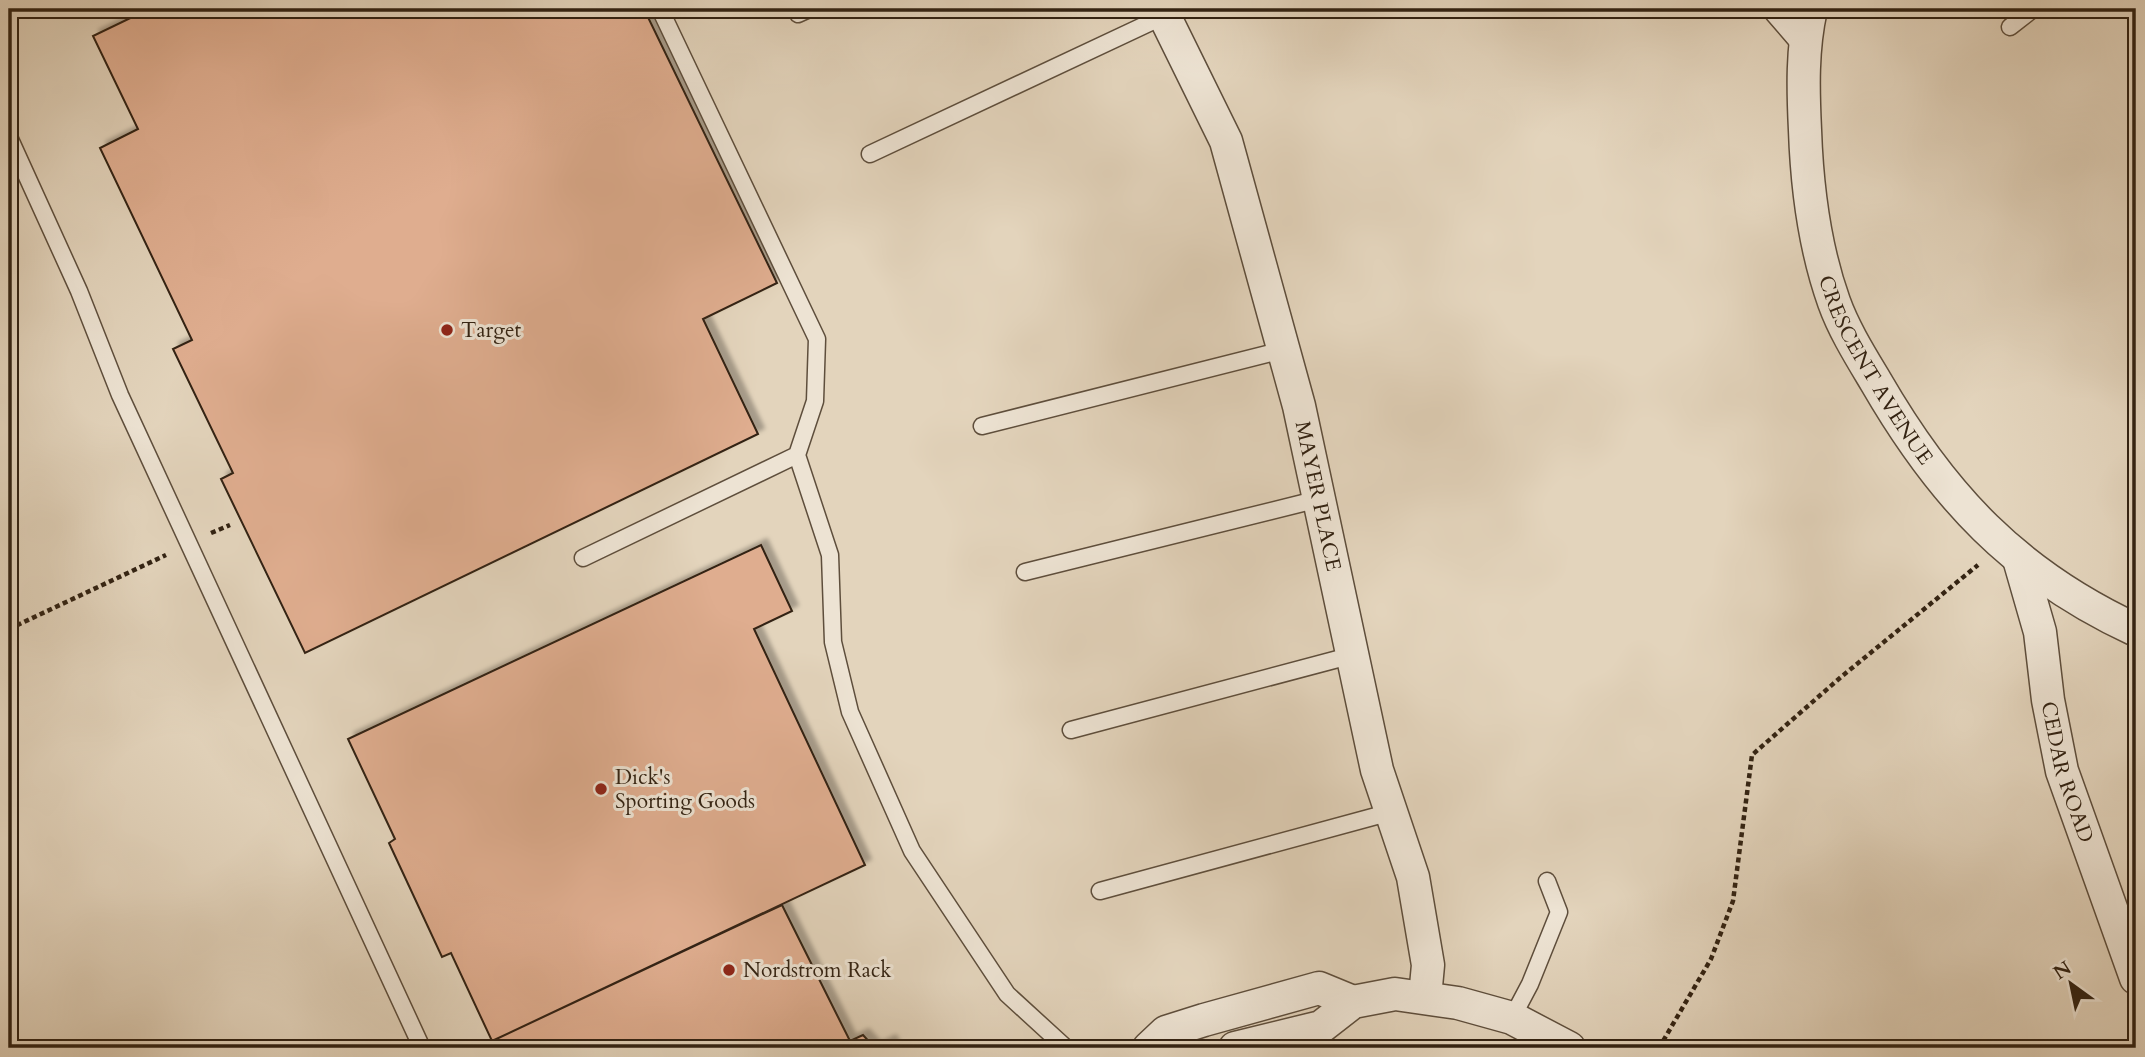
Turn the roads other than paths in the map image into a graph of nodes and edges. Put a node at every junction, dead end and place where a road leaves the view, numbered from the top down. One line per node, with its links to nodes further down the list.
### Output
1 (660, 9): 11 (lane)
2 (1780, 9): 5 (street)
3 (2033, 9): 6 (lane)
4 (1163, 12): 8 (lane); 9 (street, MAYER PLACE)
5 (1808, 23): 13 (street, CRESCENT AVENUE)
6 (2010, 27)
7 (9, 137): 26 (lane)
8 (870, 154)
9 (1283, 350): 10 (lane); 12 (street, MAYER PLACE)
10 (982, 426)
11 (797, 455): 14 (lane); 27 (lane)
12 (1319, 499): 15 (lane); 17 (street, MAYER PLACE)
13 (2011, 552): 16 (street, CRESCENT AVENUE); 22 (street, CEDAR ROAD)
14 (583, 558)
15 (1025, 572)
16 (2136, 630)
17 (1353, 655): 18 (lane); 19 (street, MAYER PLACE)
18 (1071, 730)
19 (1391, 812): 21 (lane); 23 (street, MAYER PLACE)
20 (1547, 881): 25 (lane)
21 (1100, 891)
22 (2136, 978)
23 (1425, 997): 24 (street); 25 (street)
24 (1353, 1002): 28 (street); 29 (street)
25 (1512, 1018): 30 (street)
26 (422, 1048)
27 (1066, 1048)
28 (1149, 1048)
29 (1235, 1048)
30 (1569, 1048)

